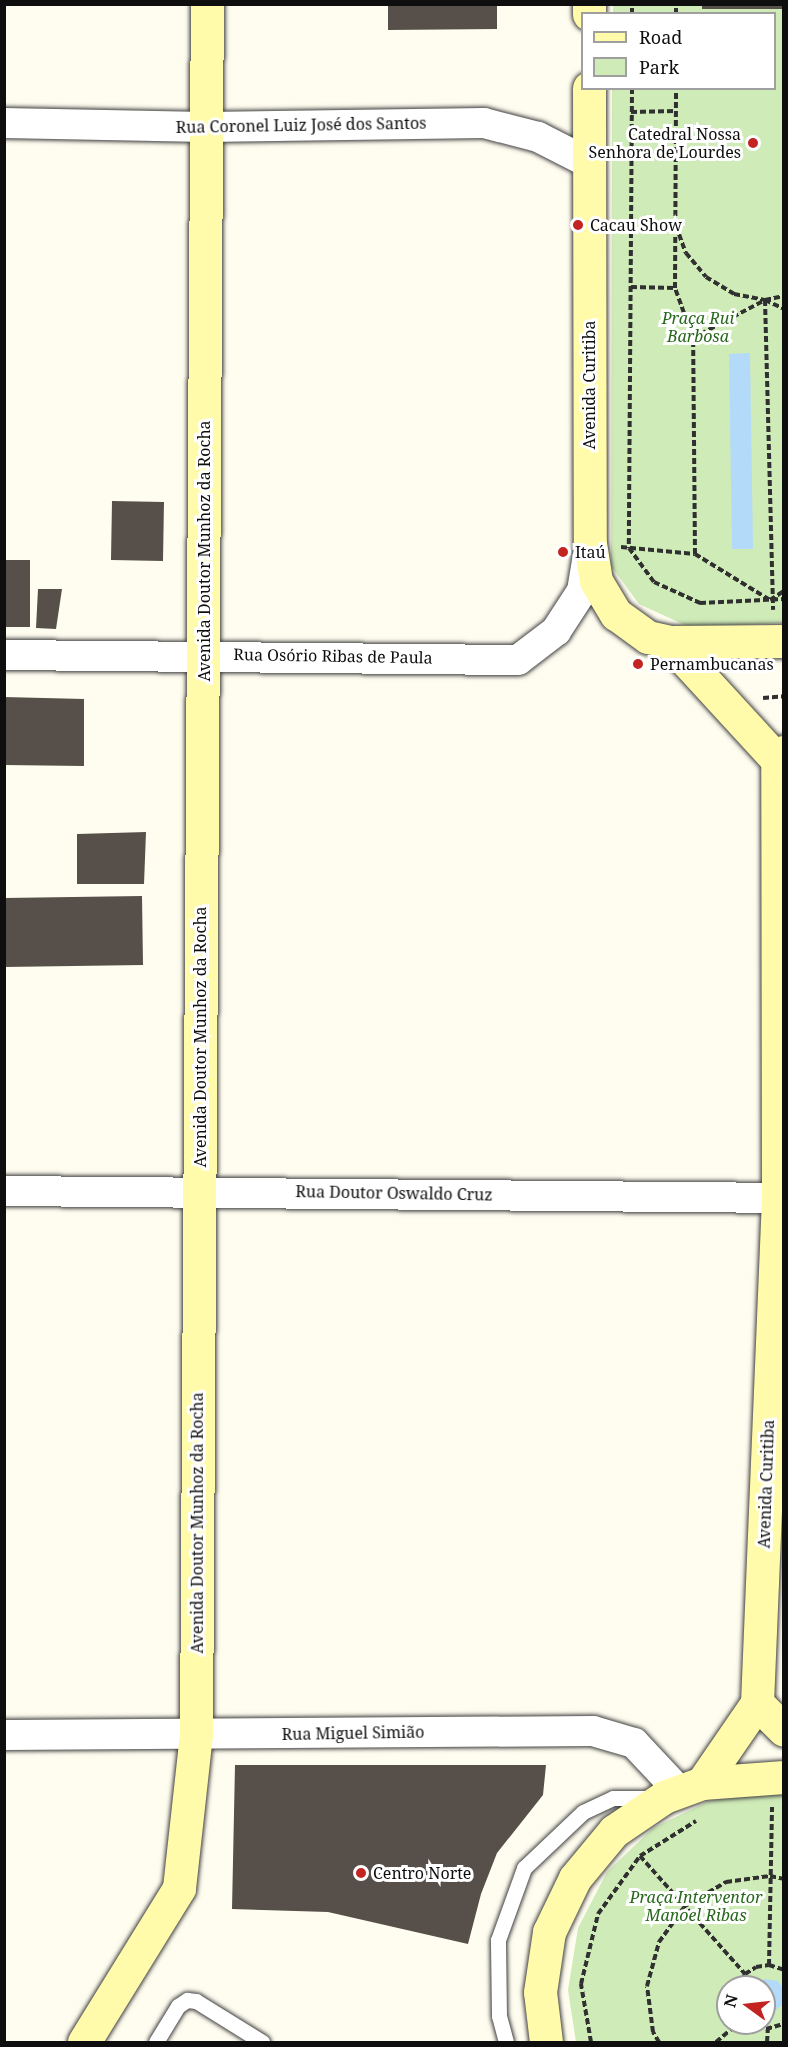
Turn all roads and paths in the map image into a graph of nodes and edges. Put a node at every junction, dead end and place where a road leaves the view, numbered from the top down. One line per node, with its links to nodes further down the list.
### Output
1 (207, 4): 8 (main road, Avenida Doutor Munhoz da Rocha)
2 (589, 90): 9 (main road, Avenida Curitiba)
3 (632, 90): 6 (path)
4 (676, 90): 5 (path)
5 (676, 111): 6 (path); 10 (path)
6 (632, 112): 11 (path)
7 (4, 123): 8 (street, Rua Coronel Luiz José dos Santos)
8 (206, 128): 9 (street, Rua Coronel Luiz José dos Santos); 25 (main road, Avenida Doutor Munhoz da Rocha)
9 (589, 163): 17 (main road, Avenida Curitiba)
10 (675, 222): 12 (path); 14 (path)
11 (631, 287): 12 (path); 18 (path)
12 (675, 288): 16 (path)
13 (783, 296): 14 (path)
14 (765, 300): 15 (path); 16 (path); 22 (path)
15 (783, 309)
16 (693, 338): 19 (path)
17 (590, 543): 18 (path); 24 (main road, Avenida Curitiba); 25 (street, Rua Osório Ribas de Paula)
18 (629, 548): 19 (path); 22 (path)
19 (695, 554): 22 (path)
20 (783, 591): 22 (path)
21 (783, 599): 22 (path)
22 (770, 600): 23 (path)
23 (782, 641): 24 (main road, Avenida Curitiba)
24 (669, 642): 27 (main road, Avenida Curitiba)
25 (203, 654): 26 (street, Rua Osório Ribas de Paula); 29 (main road, Avenida Doutor Munhoz da Rocha)
26 (4, 655)
27 (780, 756): 30 (main road, Avenida Curitiba)
28 (4, 1191): 29 (street, Rua Doutor Oswaldo Cruz)
29 (199, 1191): 30 (street, Rua Doutor Oswaldo Cruz); 33 (main road, Avenida Doutor Munhoz da Rocha)
30 (781, 1198): 31 (main road, Avenida Curitiba)
31 (757, 1703): 32 (main road); 35 (main road)
32 (783, 1730)
33 (196, 1734): 34 (street, Rua Miguel Simião); 35 (street, Rua Miguel Simião); 46 (main road, Avenida Doutor Munhoz da Rocha)
34 (4, 1735)
35 (681, 1790): 36 (main road); 49 (lane); 50 (main road)
36 (778, 1797): 37 (path); 40 (path)
37 (760, 1808)
38 (701, 1818): 39 (path)
39 (640, 1856): 42 (path); 51 (path)
40 (770, 1876): 41 (path); 42 (path); 43 (path)
41 (783, 1879)
42 (686, 1906): 45 (path); 52 (path)
43 (769, 1965): 44 (path); 45 (path)
44 (783, 1970)
45 (746, 1974)
46 (84, 2043)
47 (156, 2043): 48 (lane)
48 (262, 2043)
49 (506, 2043)
50 (546, 2043)
51 (591, 2043)
52 (659, 2043)

